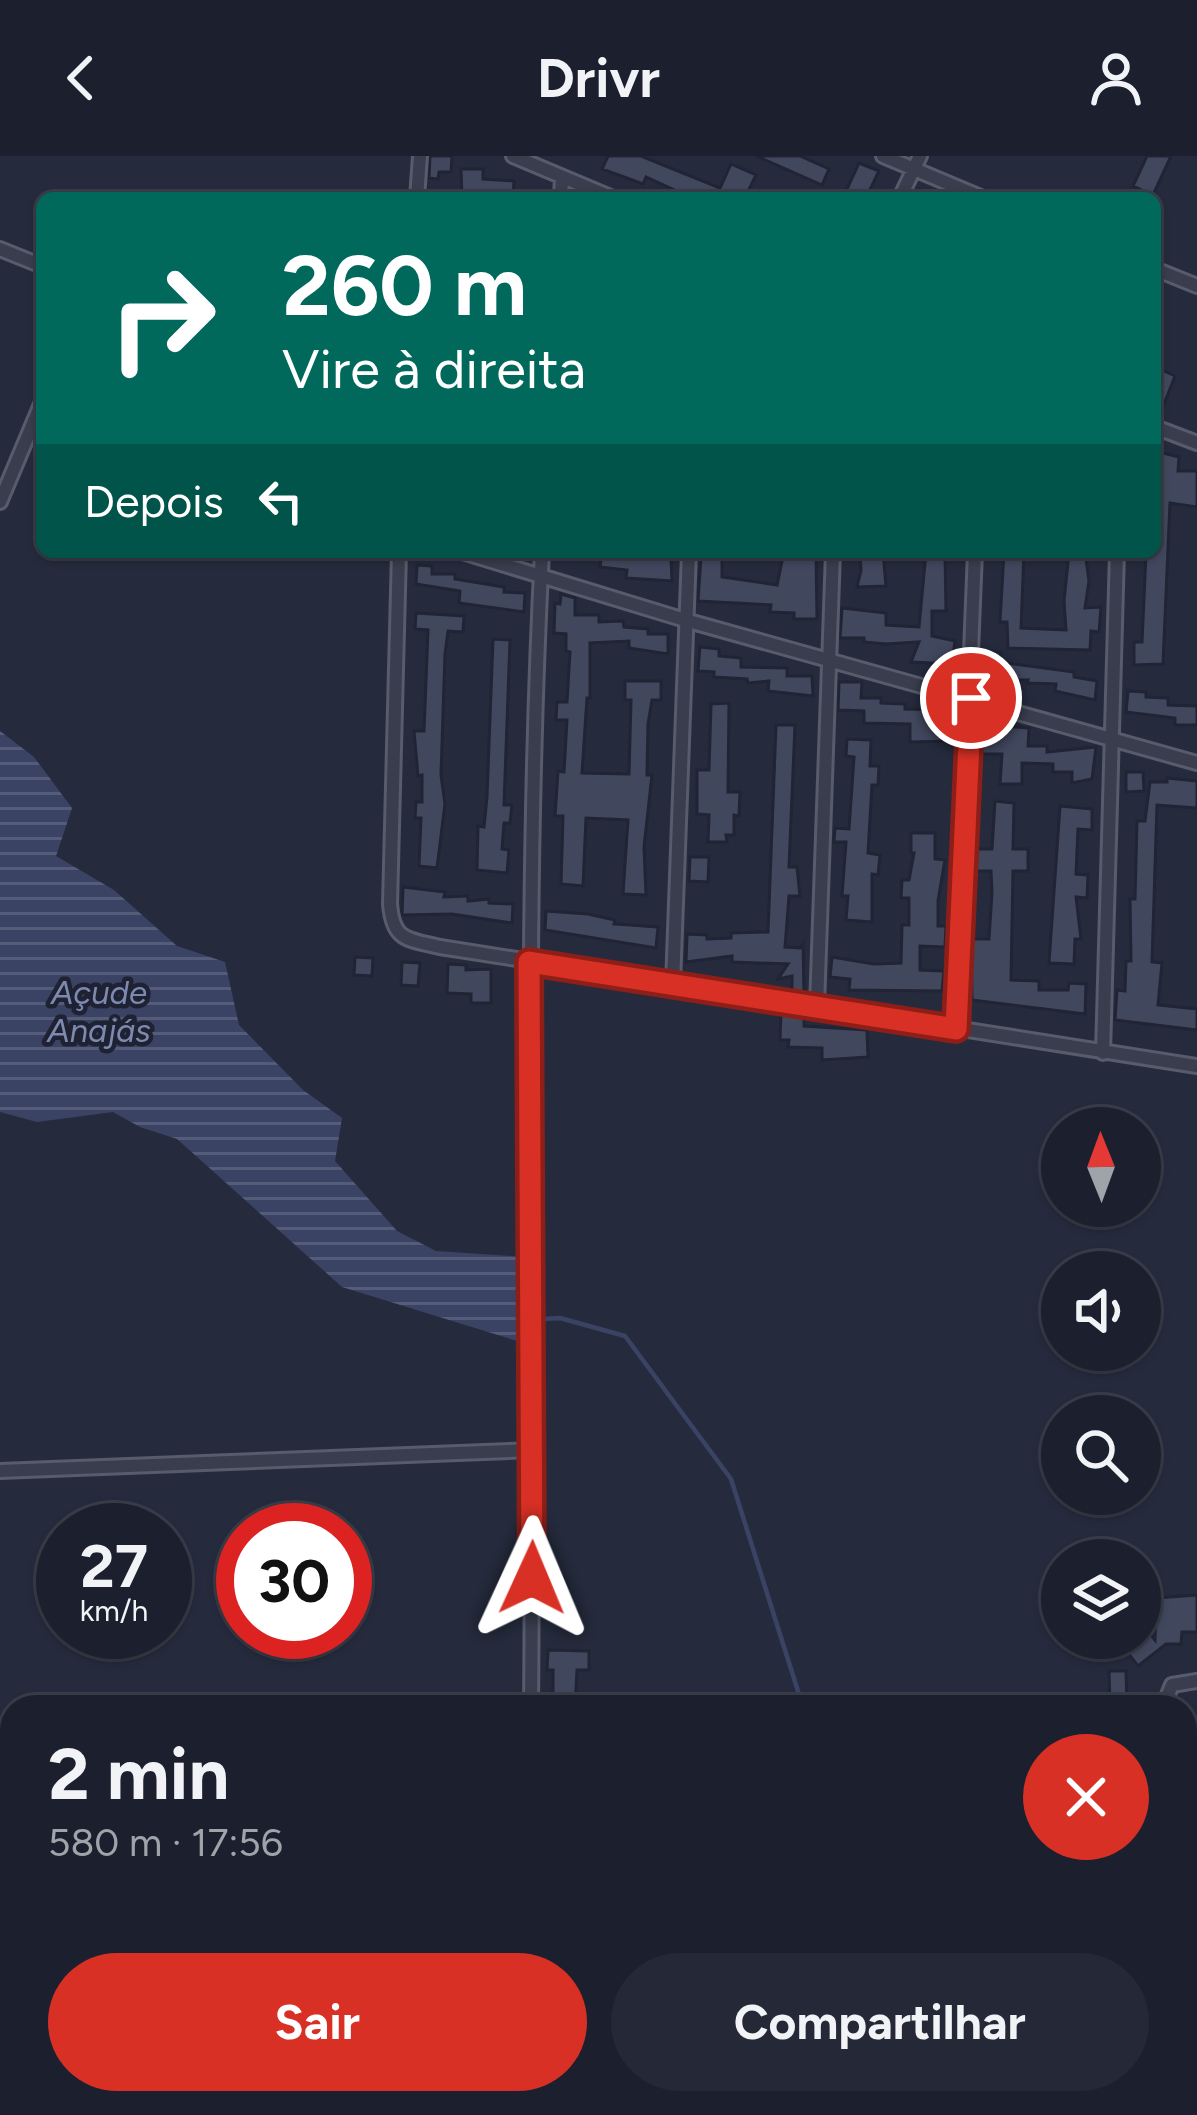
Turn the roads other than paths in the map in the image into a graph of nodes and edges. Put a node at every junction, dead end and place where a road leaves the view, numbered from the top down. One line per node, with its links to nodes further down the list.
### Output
1 (420, 156): 6 (street)
2 (513, 156): 5 (street)
3 (883, 156): 4 (street)
4 (917, 163): 9 (street); 10 (street)
5 (562, 177): 7 (street); 8 (street)
6 (418, 192)
7 (561, 192)
8 (598, 192)
9 (903, 192)
10 (972, 192)
11 (0, 249): 12 (street)
12 (36, 264)
13 (1161, 271): 14 (street)
14 (1197, 286)
15 (36, 416): 18 (street)
16 (1161, 429): 17 (street)
17 (1197, 443)
18 (0, 502)
19 (399, 558): 32 (street)
20 (484, 558): 26 (street)
21 (542, 558): 26 (street)
22 (689, 558): 27 (street)
23 (833, 558): 28 (street)
24 (975, 558): 29 (street)
25 (1117, 558): 30 (street)
26 (541, 574): 27 (street); 32 (street)
27 (685, 620): 28 (street); 33 (street)
28 (831, 661): 29 (street); 34 (street)
29 (971, 698): 30 (street); 35 (street)
30 (1111, 738): 31 (street); 36 (street)
31 (1197, 764)
32 (529, 962): 33 (street); 38 (street)
33 (673, 984): 34 (street)
34 (817, 1006): 35 (street)
35 (956, 1029): 36 (street)
36 (1103, 1053): 37 (street)
37 (1197, 1066)
38 (533, 1450): 39 (street); 41 (street)
39 (0, 1472)
40 (1197, 1681): 42 (street)
41 (531, 1695)
42 (1168, 1695)

